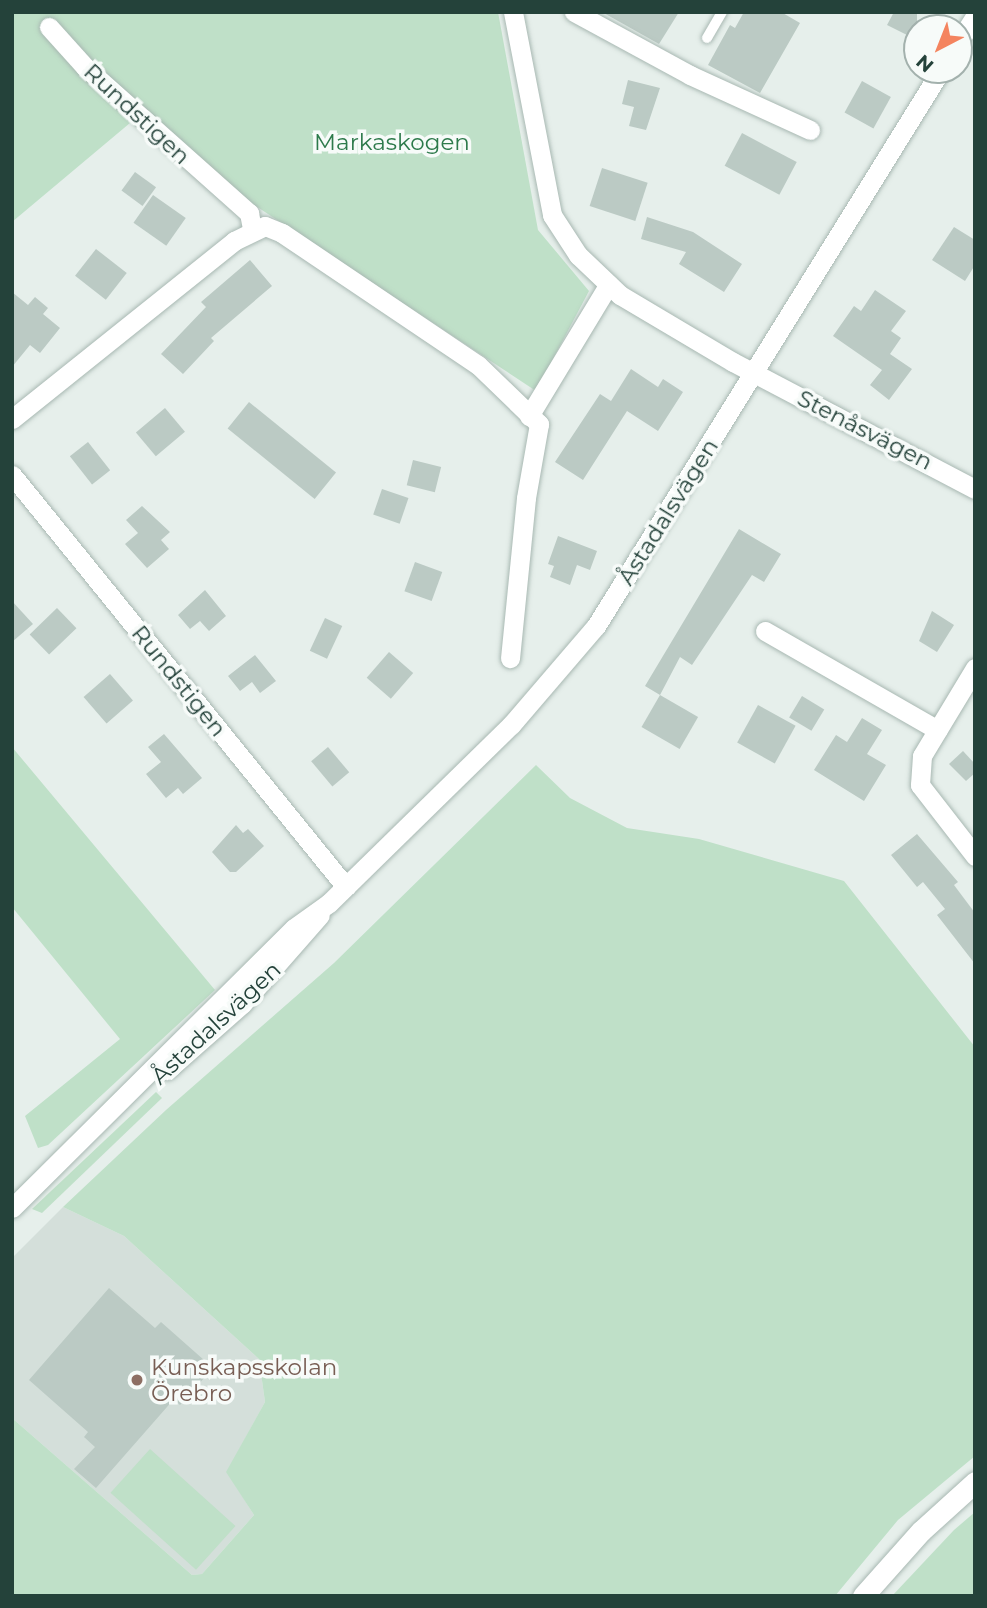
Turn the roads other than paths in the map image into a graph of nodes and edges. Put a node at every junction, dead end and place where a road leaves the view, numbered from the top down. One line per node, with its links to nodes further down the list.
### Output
1 (513, 12): 9 (street, Stenåsvägen)
2 (574, 12): 7 (street)
3 (722, 12): 5 (lane)
4 (49, 27): 8 (street, Rundstigen)
5 (707, 38)
6 (932, 84): 10 (street, Åstadalsvägen)
7 (810, 130)
8 (252, 229): 11 (street); 12 (street)
9 (609, 284): 10 (street, Stenåsvägen); 11 (street)
10 (754, 373): 14 (street, Stenåsvägen); 20 (street, Åstadalsvägen)
11 (529, 416): 16 (street)
12 (12, 419)
13 (12, 475): 20 (street, Rundstigen)
14 (975, 489)
15 (765, 631): 18 (street)
16 (510, 658)
17 (975, 668): 18 (street)
18 (938, 730): 19 (street)
19 (975, 856)
20 (346, 887): 21 (street, Åstadalsvägen)
21 (12, 1208)
22 (975, 1482): 23 (main road)
23 (863, 1596)

